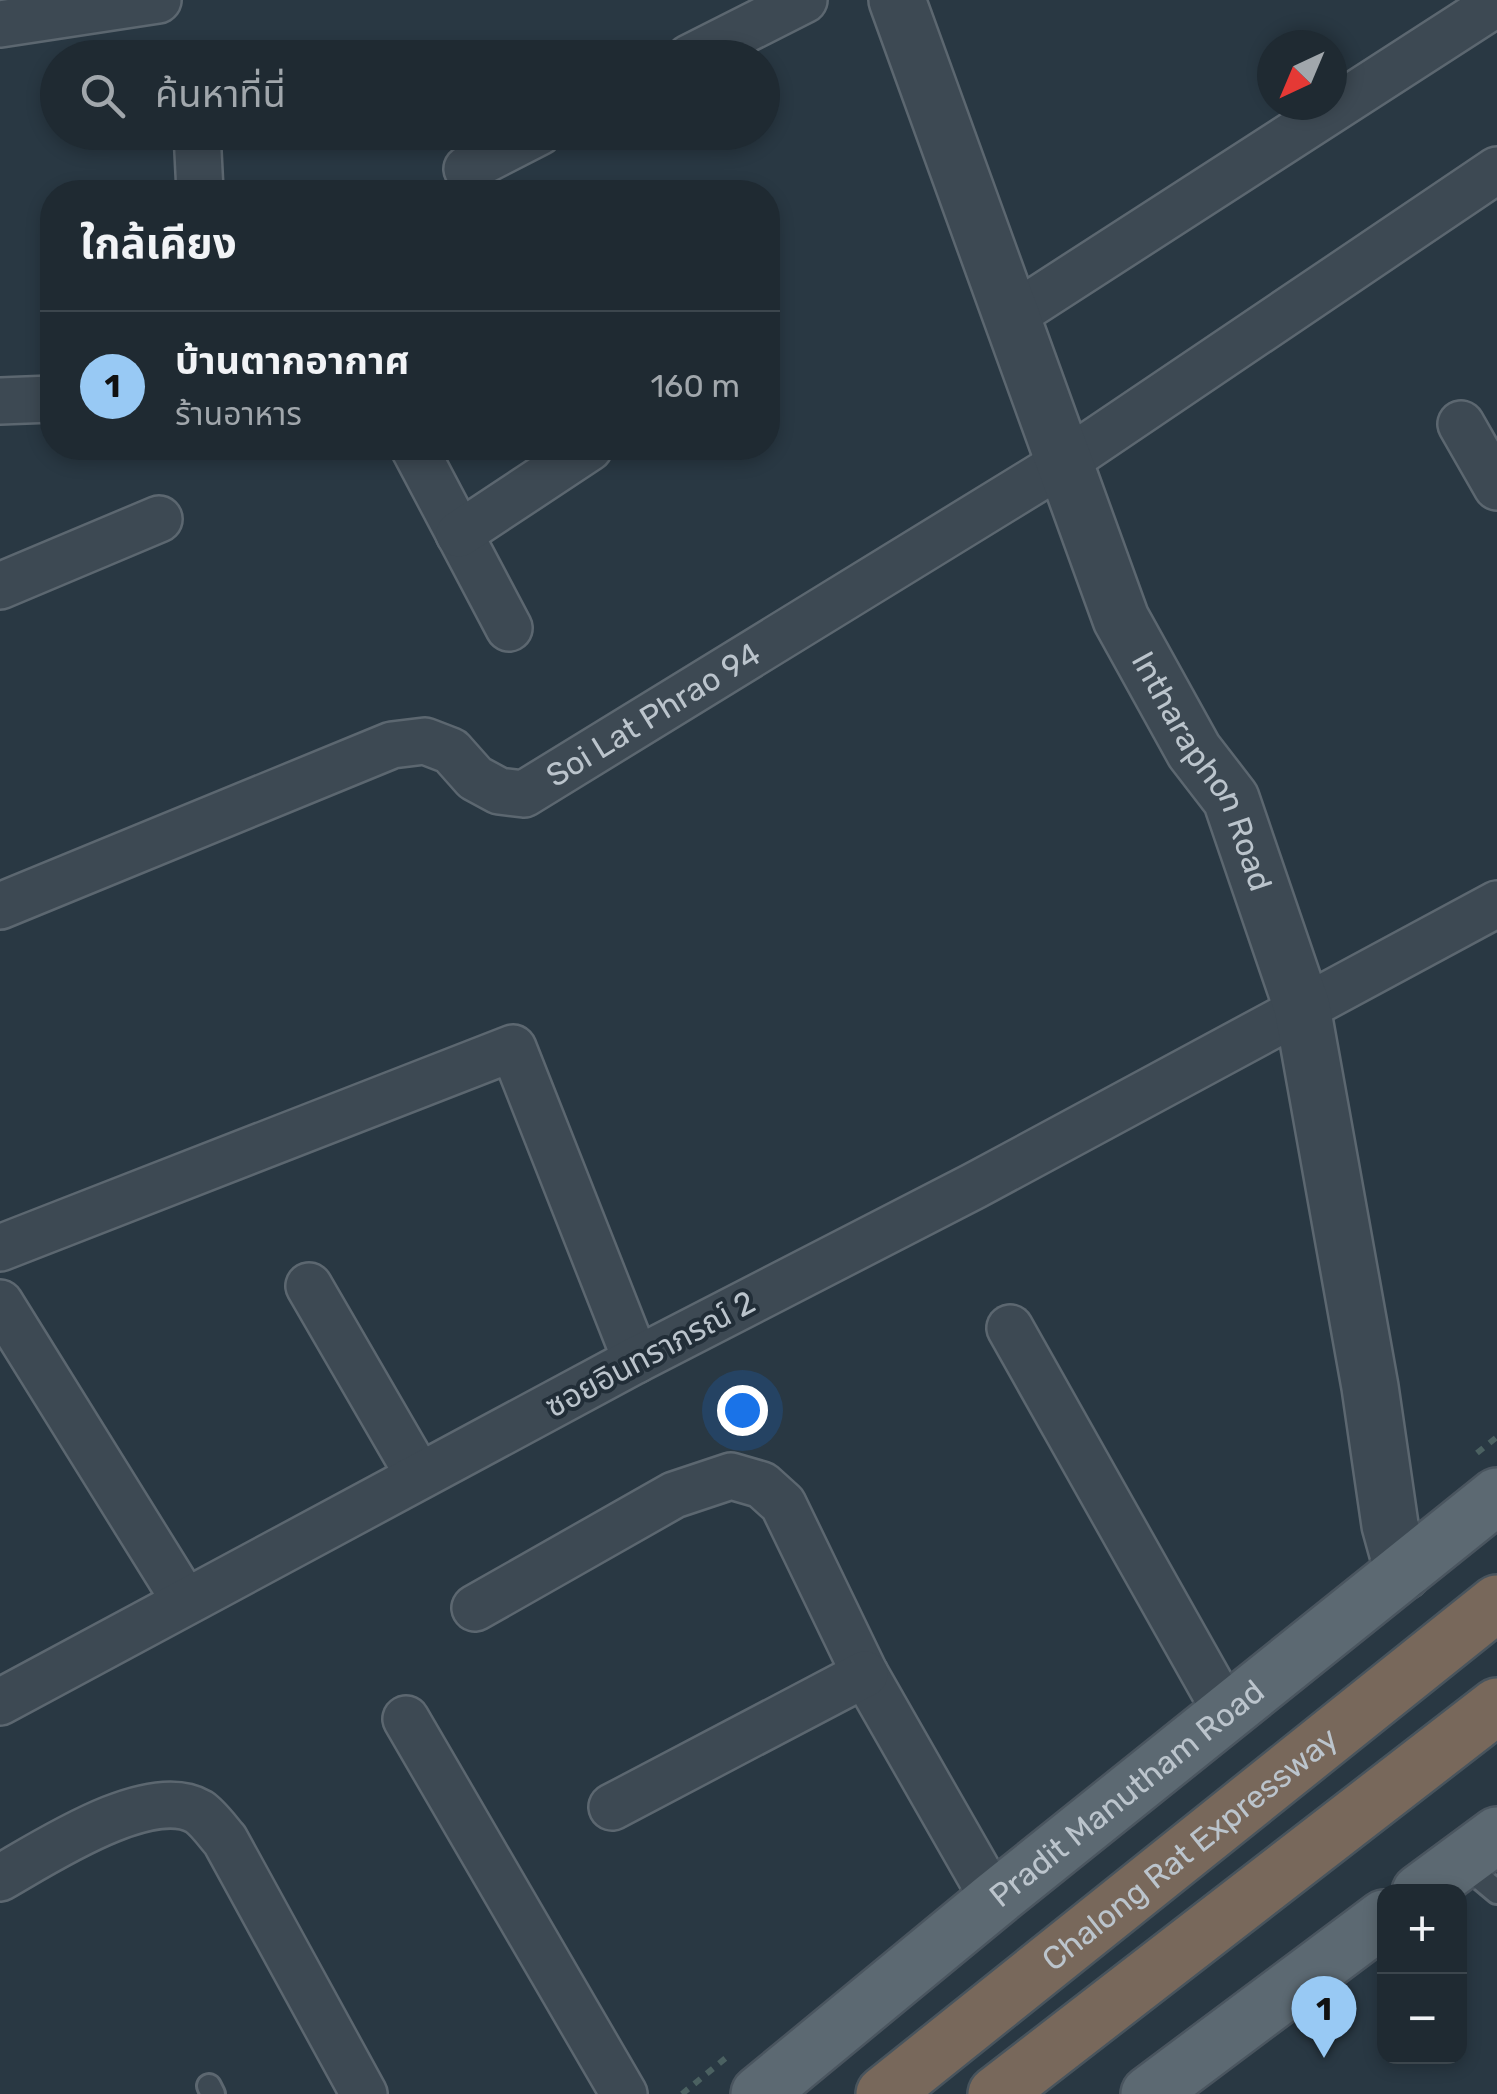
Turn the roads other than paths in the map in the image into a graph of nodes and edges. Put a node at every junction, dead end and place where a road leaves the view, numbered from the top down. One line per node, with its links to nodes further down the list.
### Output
1 (158, 0): 5 (street)
2 (804, 0): 6 (street)
3 (897, 0): 12 (street, Intharaphon Road)
4 (1497, 3): 12 (street)
5 (0, 24)
6 (725, 40)
7 (198, 150): 11 (street)
8 (504, 150): 9 (street)
9 (468, 168)
10 (1497, 170): 18 (street, Soi Lat Phrao 94)
11 (199, 180)
12 (1012, 316): 18 (street, Intharaphon Road)
13 (40, 399): 14 (street)
14 (0, 401)
15 (1461, 424): 19 (street)
16 (420, 460): 21 (street)
17 (570, 460): 21 (street)
18 (1066, 461): 25 (street, Soi Lat Phrao 94); 26 (street, Intharaphon Road)
19 (1497, 487)
20 (159, 520): 22 (street)
21 (459, 534): 23 (street)
22 (0, 586)
23 (509, 628)
24 (1497, 904): 26 (street, ซอยอินทราภรณ์ 2)
25 (0, 906)
26 (1302, 1007): 31 (street, ซอยอินทราภรณ์ 2); 35 (street, Intharaphon Road)
27 (0, 1248): 31 (street)
28 (309, 1286): 32 (street)
29 (0, 1302): 36 (street)
30 (1010, 1328): 43 (street)
31 (636, 1360): 32 (street, ซอยอินทราภรณ์ 2)
32 (419, 1476): 36 (street, ซอยอินทราภรณ์ 2)
33 (1497, 1496): 35 (main road, Pradit Manutham Road)
34 (1497, 1511): 39 (main road)
35 (1402, 1572): 39 (main road, Pradit Manutham Road)
36 (185, 1602): 41 (street, ซอยอินทราภรณ์ 2)
37 (1497, 1604): 52 (highway, Chalong Rat Expressway)
38 (475, 1608): 40 (street)
39 (1331, 1632): 43 (main road, Pradit Manutham Road)
40 (865, 1674): 45 (street); 47 (street)
41 (0, 1702)
42 (1497, 1706): 53 (highway)
43 (1226, 1712): 47 (main road, Pradit Manutham Road)
44 (406, 1719): 50 (street)
45 (612, 1806)
46 (0, 1878): 49 (street)
47 (994, 1900): 51 (main road, Pradit Manutham Road)
48 (1377, 1923): 54 (main road)
49 (364, 2094)
50 (624, 2094)
51 (759, 2094)
52 (884, 2094)
53 (996, 2094)
54 (1149, 2094)

